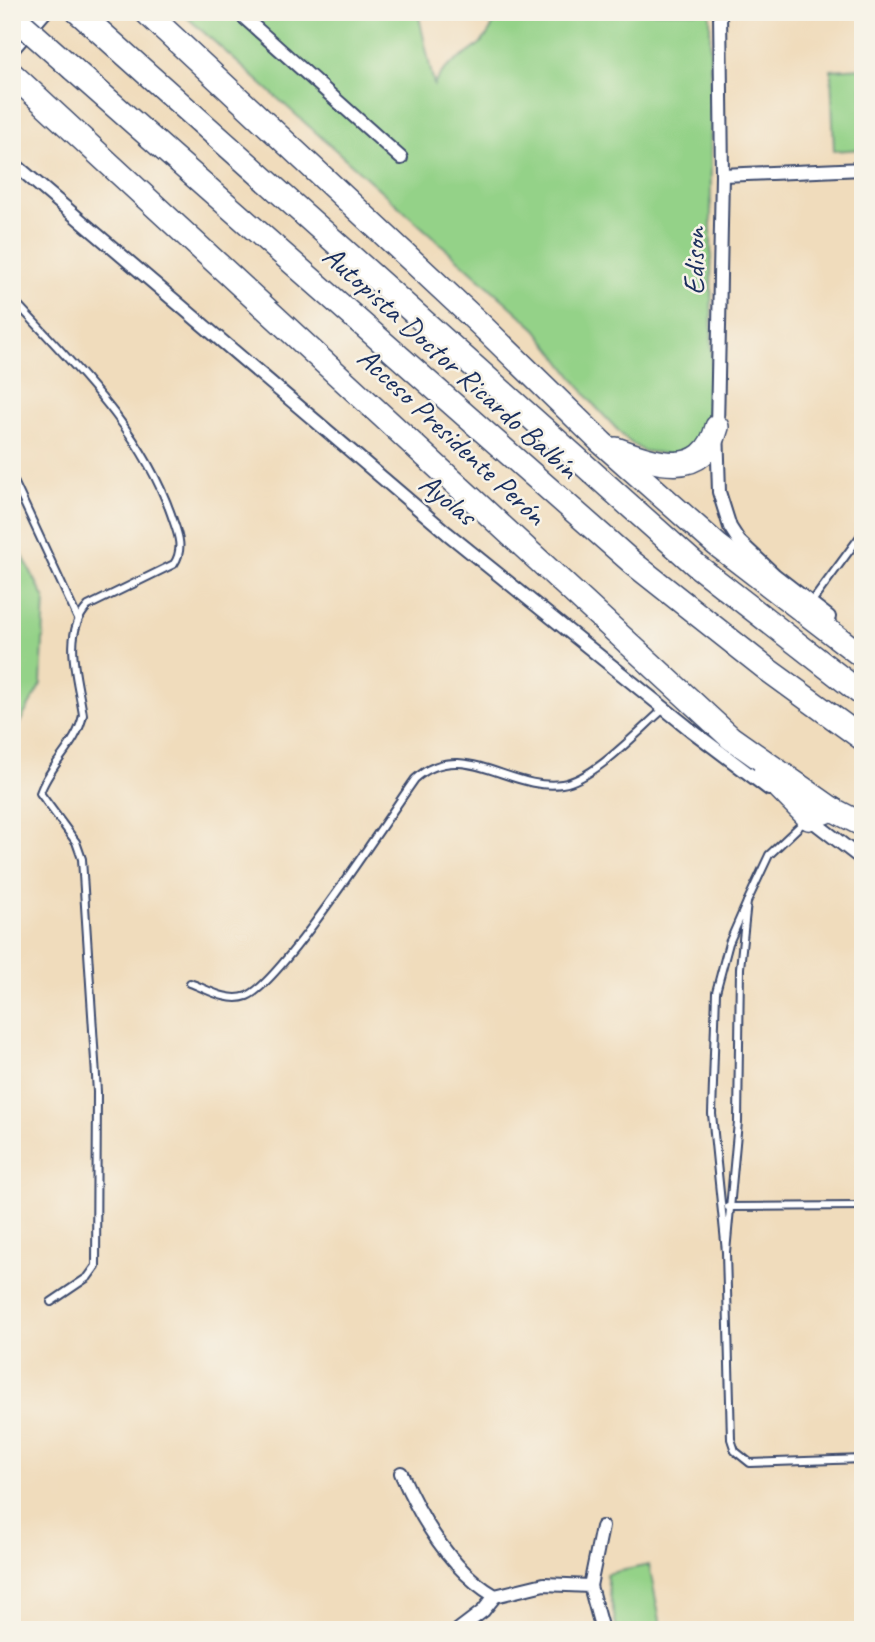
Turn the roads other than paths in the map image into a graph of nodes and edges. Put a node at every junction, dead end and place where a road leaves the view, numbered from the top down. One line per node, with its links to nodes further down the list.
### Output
1 (45, 12): 7 (street)
2 (78, 12): 22 (highway, Autopista Doctor Ricardo Balbín)
3 (146, 12): 15 (highway)
4 (238, 12): 9 (street)
5 (720, 12): 12 (street, Edison)
6 (12, 15): 25 (highway, Autopista Doctor Ricardo Balbín, bridge)
7 (12, 50)
8 (12, 74): 24 (highway, Acceso Presidente Perón)
9 (401, 158)
10 (12, 162): 23 (street, Ayolas)
11 (863, 169): 12 (street)
12 (722, 175): 14 (street, Edison)
13 (12, 298): 19 (lane)
14 (717, 427): 15 (highway); 18 (street, Edison)
15 (602, 443): 21 (highway)
16 (12, 477): 19 (lane)
17 (861, 535): 18 (lane)
18 (811, 603): 20 (street)
19 (77, 617): 36 (lane)
20 (863, 643)
21 (863, 657)
22 (863, 695)
23 (665, 708): 27 (street, Ayolas); 31 (lane)
24 (731, 738): 26 (highway, Acceso Presidente Perón); 27 (highway)
25 (863, 738)
26 (832, 809): 27 (highway); 28 (highway, Acceso Presidente Perón)
27 (809, 818): 29 (street, Ayolas); 30 (lane)
28 (863, 825)
29 (863, 860)
30 (747, 902): 33 (lane); 34 (lane)
31 (190, 983)
32 (863, 1206): 34 (lane)
33 (720, 1207): 34 (lane); 35 (lane)
34 (730, 1208): 35 (lane)
35 (726, 1252): 37 (lane)
36 (51, 1302)
37 (863, 1459)
38 (401, 1473): 41 (street)
39 (602, 1527): 40 (street)
40 (590, 1586): 41 (street); 43 (street)
41 (495, 1595): 42 (street)
42 (458, 1630)
43 (602, 1630)

